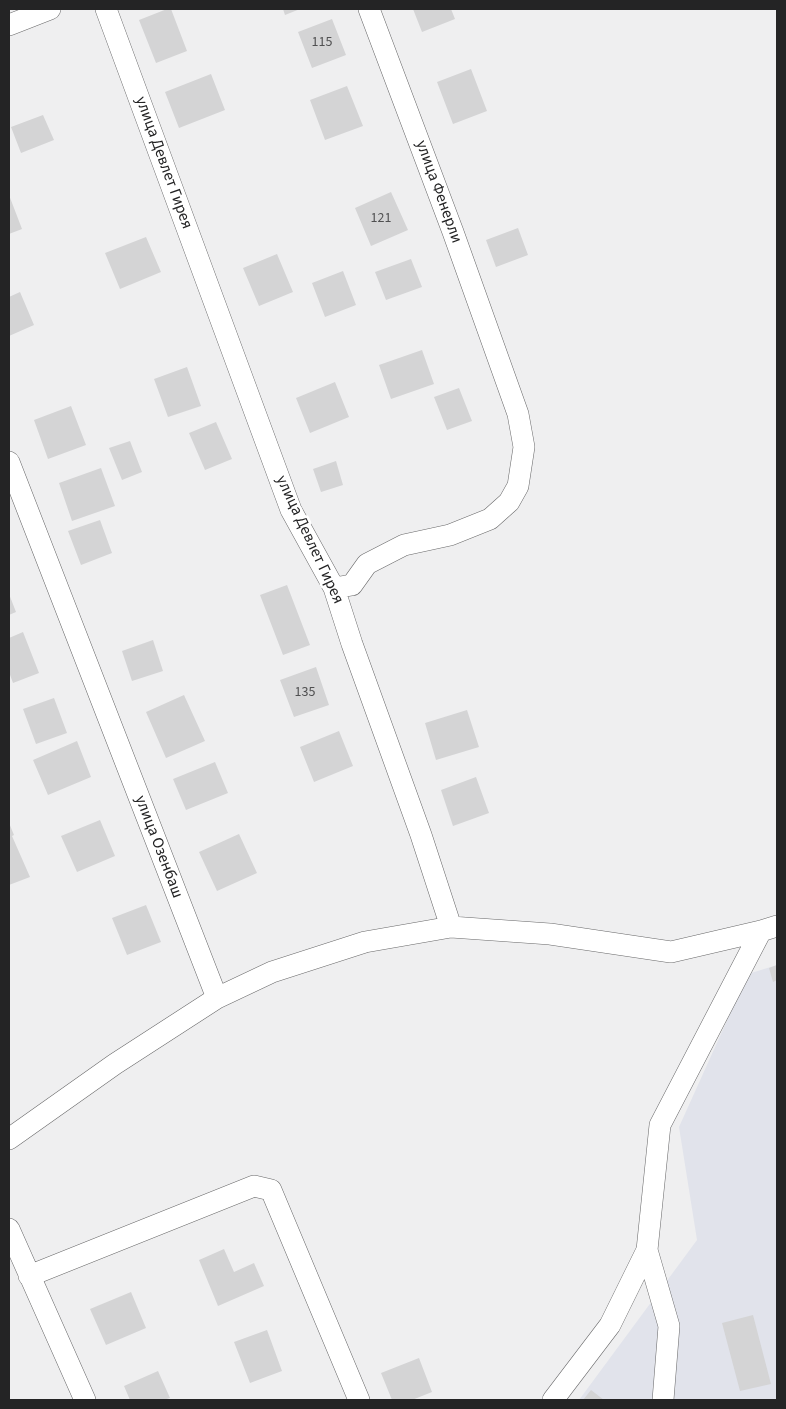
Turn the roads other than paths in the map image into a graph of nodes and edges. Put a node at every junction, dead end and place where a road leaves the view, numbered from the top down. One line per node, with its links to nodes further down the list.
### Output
1 (50, 9): 4 (street)
2 (106, 9): 6 (street, улица Девлет Гирея)
3 (369, 9): 6 (street, улица Фенерли)
4 (9, 25)
5 (9, 462): 9 (street, улица Озенбаш)
6 (334, 588): 7 (street, улица Девлет Гирея)
7 (451, 927): 8 (street); 9 (street)
8 (769, 928): 12 (street)
9 (217, 998): 10 (street)
10 (9, 1139)
11 (9, 1229): 13 (street)
12 (647, 1250): 16 (street); 17 (street)
13 (29, 1276): 14 (street); 15 (street)
14 (85, 1400)
15 (358, 1400)
16 (553, 1400)
17 (664, 1400)

